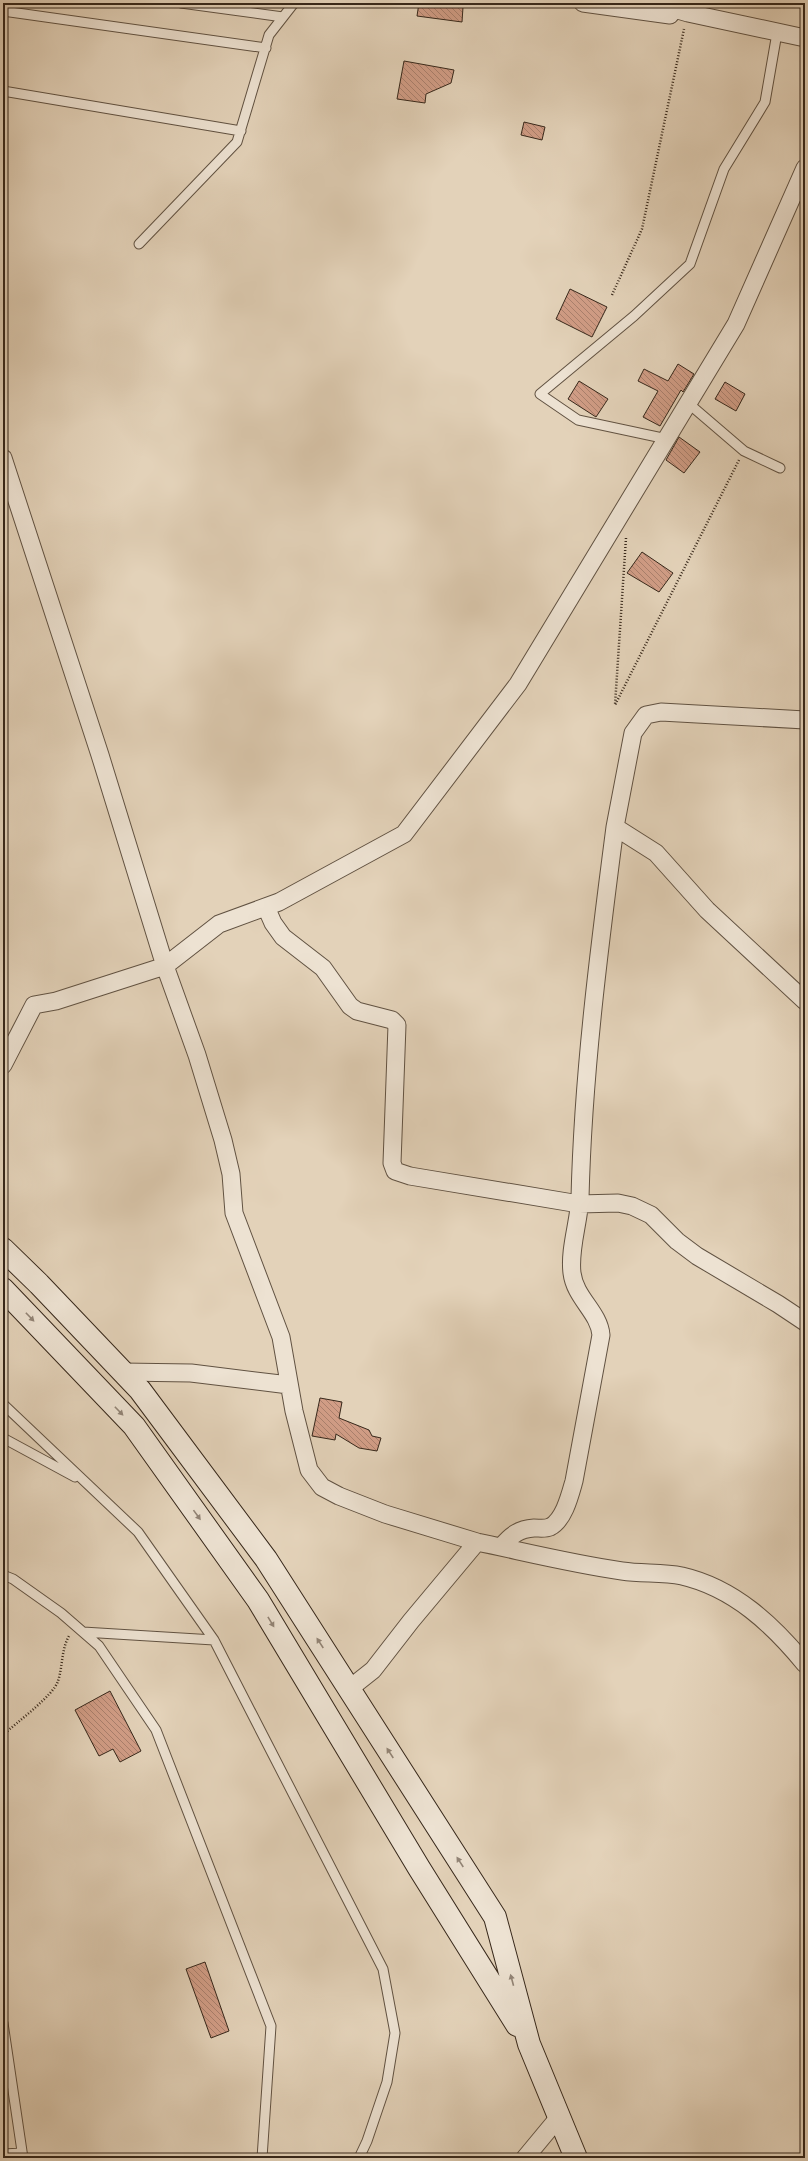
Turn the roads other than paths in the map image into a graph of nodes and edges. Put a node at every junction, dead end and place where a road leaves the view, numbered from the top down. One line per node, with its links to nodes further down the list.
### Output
1 (181, 3): 7 (lane)
2 (294, 3): 7 (lane)
3 (582, 3): 6 (street)
4 (654, 3): 6 (street)
5 (3, 11): 10 (lane)
6 (688, 13): 8 (street)
7 (283, 17): 10 (lane)
8 (777, 33): 9 (street); 16 (lane)
9 (805, 38)
10 (266, 48): 12 (lane)
11 (3, 91): 12 (lane)
12 (240, 131): 14 (lane)
13 (805, 168): 15 (street)
14 (139, 244)
15 (688, 402): 16 (street); 18 (lane)
16 (667, 439): 21 (street)
17 (3, 458): 22 (street)
18 (780, 468)
19 (805, 720): 20 (street)
20 (615, 827): 23 (street); 25 (street)
21 (266, 907): 22 (street); 25 (street)
22 (165, 966): 24 (street); 30 (street)
23 (805, 1001)
24 (3, 1065)
25 (579, 1204): 28 (street); 35 (street)
26 (3, 1249): 29 (main road)
27 (3, 1289): 42 (main road, one-way to 42)
28 (805, 1322)
29 (122, 1372): 30 (street); 40 (main road, one-way to 29)
30 (289, 1385): 34 (street)
31 (3, 1404): 33 (lane)
32 (3, 1438): 33 (lane)
33 (88, 1484): 38 (lane)
34 (477, 1542): 35 (street); 40 (street)
35 (501, 1547): 39 (street)
36 (3, 1575): 37 (lane)
37 (83, 1632): 38 (lane); 46 (lane)
38 (214, 1640): 47 (lane)
39 (805, 1664)
40 (349, 1689): 42 (main road, one-way to 40)
41 (3, 2023): 45 (lane)
42 (529, 2044): 43 (main road)
43 (559, 2117): 48 (street); 49 (main road)
44 (3, 2154): 45 (lane)
45 (23, 2155)
46 (262, 2158)
47 (359, 2158)
48 (525, 2158)
49 (576, 2158)

